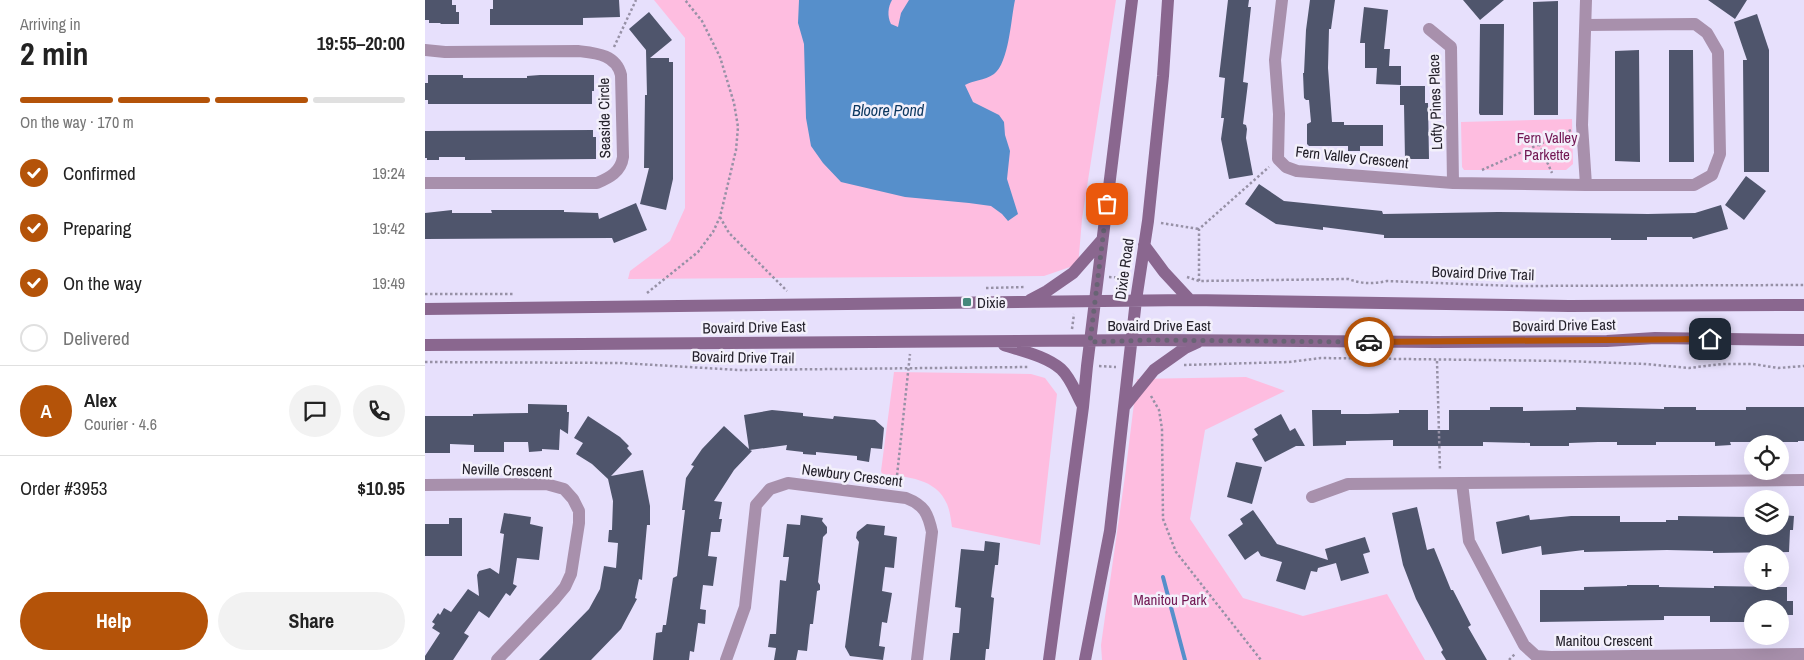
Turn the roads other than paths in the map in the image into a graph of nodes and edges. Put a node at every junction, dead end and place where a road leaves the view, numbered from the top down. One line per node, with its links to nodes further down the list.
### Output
1 (1132, 0): 11 (main road, Dixie Road)
2 (1168, 0): 12 (main road, Dixie Road)
3 (1282, 0): 8 (street, Fern Valley Crescent)
4 (1586, 0): 5 (street)
5 (1586, 25): 10 (street); 10 (street, Fern Valley Crescent)
6 (1429, 29): 8 (street, Lofty Pines Place)
7 (425, 50): 9 (street, Seaside Circle)
8 (1453, 183): 10 (street, Fern Valley Crescent)
9 (425, 184)
10 (1586, 185)
11 (1102, 240): 15 (main road, Dixie Road); 16 (main road)
12 (1144, 245): 13 (main road, Dixie Road); 14 (main road)
13 (1136, 300): 14 (main road, Bovaird Drive East); 15 (main road, Bovaird Drive East); 19 (main road, Dixie Road)
14 (1190, 300): 17 (main road, Bovaird Drive East)
15 (1095, 301): 16 (main road, Bovaird Drive East); 23 (main road, Dixie Road)
16 (1027, 302): 18 (main road, Bovaird Drive East)
17 (1804, 305)
18 (425, 310)
19 (1132, 340): 21 (main road, Bovaird Drive East); 23 (main road, Bovaird Drive East); 26 (main road, Dixie Road)
20 (1804, 340): 21 (main road, Bovaird Drive East)
21 (1201, 341): 26 (main road)
22 (994, 342): 23 (main road, Bovaird Drive East); 24 (main road, Bovaird Drive East); 25 (main road)
23 (1090, 342): 25 (main road, Dixie Road)
24 (425, 345)
25 (1083, 407): 35 (main road, Dixie Road)
26 (1124, 407): 36 (main road, Dixie Road)
27 (1804, 480): 28 (street)
28 (1462, 483): 30 (street); 31 (street, Manitou Crescent)
29 (425, 485): 32 (street, Neville Crescent)
30 (1312, 497)
31 (1804, 654)
32 (497, 660)
33 (726, 660): 34 (street, Newbury Crescent)
34 (917, 660)
35 (1049, 660)
36 (1085, 660)

